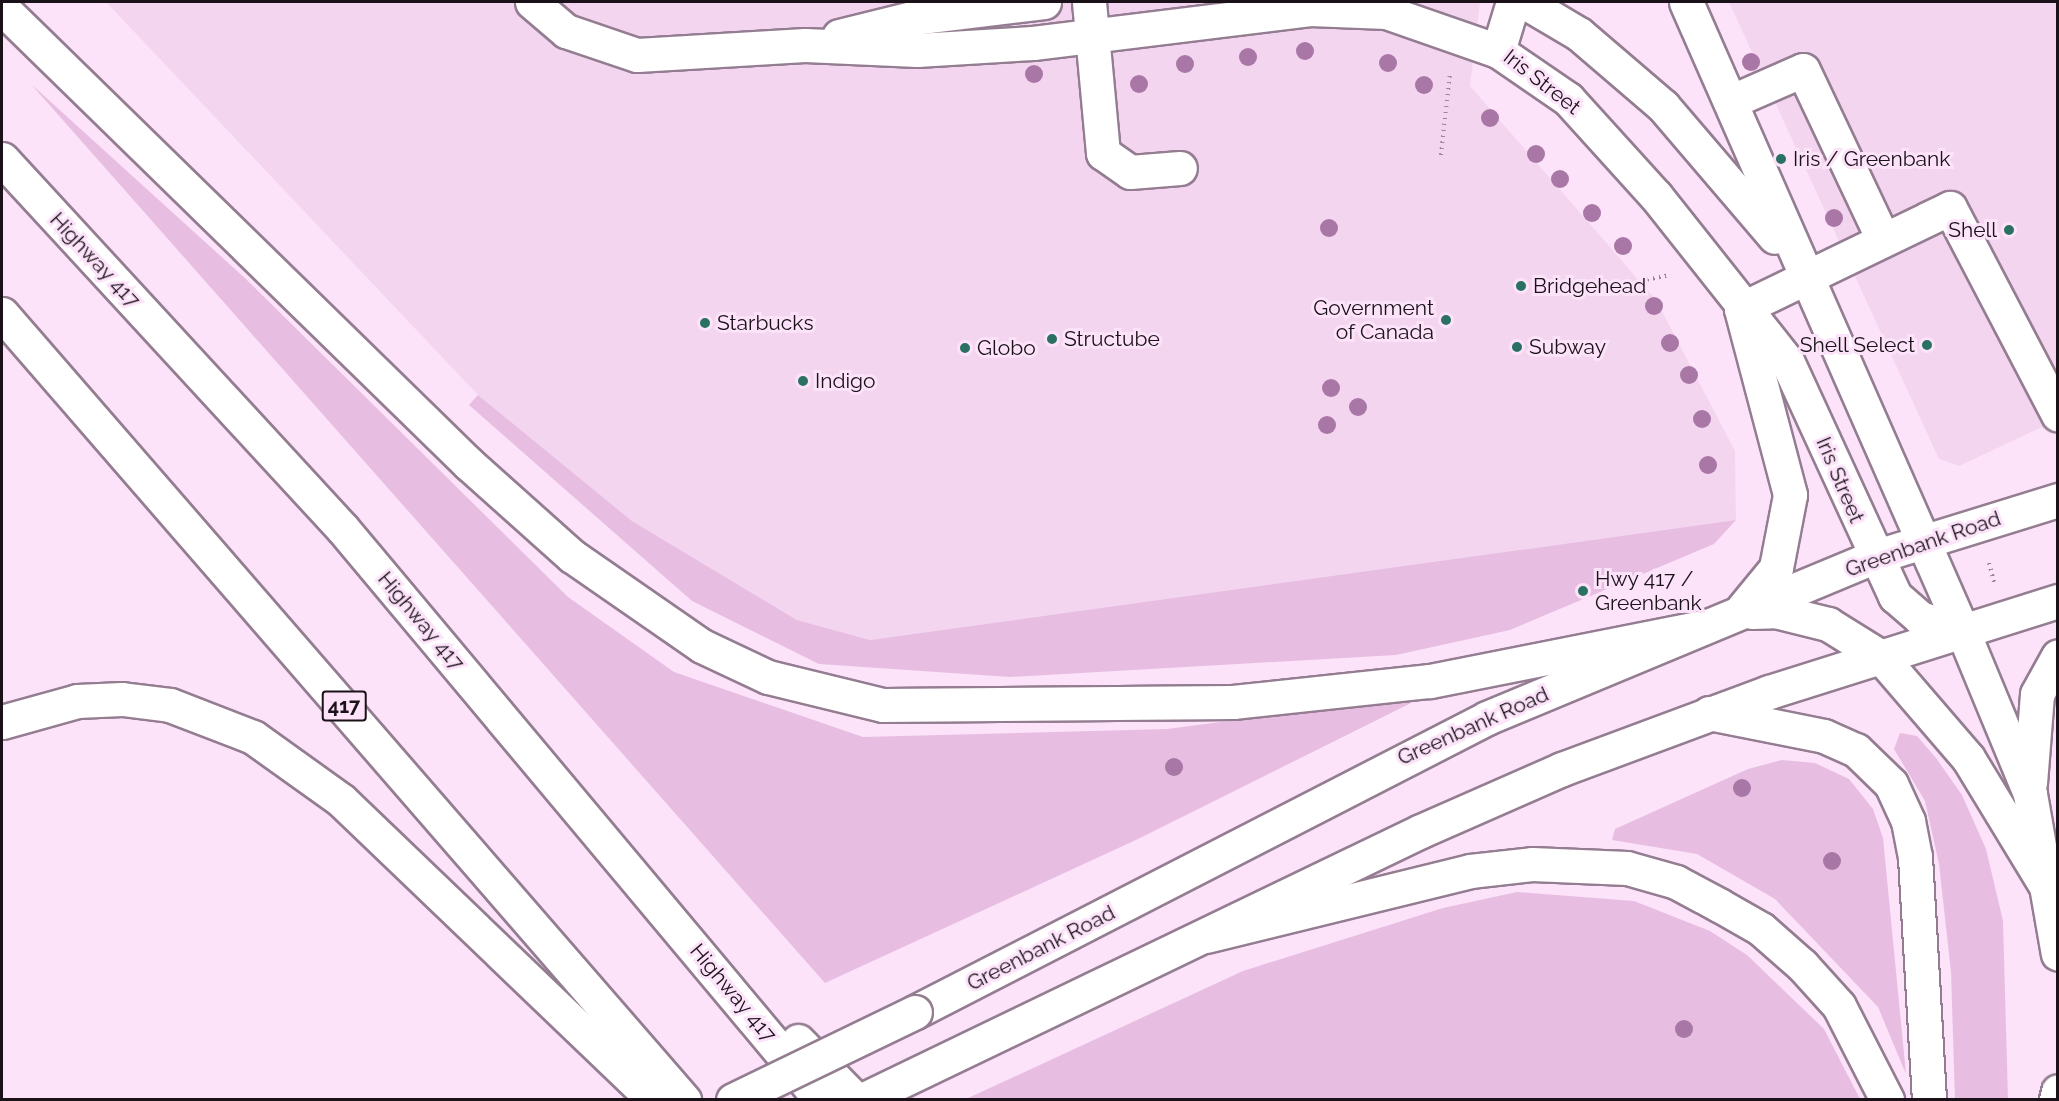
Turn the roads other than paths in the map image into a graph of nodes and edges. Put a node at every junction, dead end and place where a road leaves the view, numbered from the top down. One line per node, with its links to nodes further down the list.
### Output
1 (532, 2): 9 (main road)
2 (1044, 2): 9 (main road)
3 (1089, 2): 8 (main road)
4 (1513, 2): 10 (main road, Iris Street)
5 (1525, 2): 15 (main road)
6 (1686, 2): 11 (main road)
7 (2, 8): 24 (main road)
8 (1092, 39): 9 (main road); 10 (main road); 13 (main road)
9 (805, 45)
10 (1498, 51): 16 (main road, Iris Street)
11 (1732, 101): 14 (main road); 15 (main road)
12 (2, 159): 31 (main road, Highway 417)
13 (1180, 168)
14 (1883, 239): 15 (main road); 18 (main road)
15 (1803, 278): 16 (main road); 20 (main road)
16 (1741, 309): 21 (main road, Iris Street); 23 (main road)
17 (2, 314): 37 (main road, 417)
18 (2058, 416)
19 (2058, 500): 20 (main road, Greenbank Road)
20 (1923, 542): 21 (main road, Greenbank Road); 25 (main road)
21 (1874, 557): 23 (main road, Greenbank Road); 25 (main road, Iris Street)
22 (2058, 601): 25 (main road)
23 (1738, 613): 24 (main road, Greenbank Road); 27 (main road)
24 (1702, 627): 38 (main road, Greenbank Road, bridge)
25 (1963, 632): 27 (main road); 30 (main road)
26 (2058, 656): 30 (main road)
27 (1881, 657): 28 (main road); 32 (main road)
28 (1709, 712): 33 (main road); 43 (main road)
29 (2, 722): 36 (main road)
30 (2030, 794): 32 (main road)
31 (635, 877): 39 (main road, Highway 417); 40 (main road)
32 (2050, 893): 34 (main road)
33 (1206, 936): 41 (main road); 42 (main road)
34 (2058, 954)
35 (2058, 1091): 44 (main road)
36 (654, 1100)
37 (684, 1100)
38 (733, 1100)
39 (821, 1100)
40 (856, 1100)
41 (862, 1100)
42 (1887, 1100)
43 (1929, 1100)
44 (2056, 1100)

